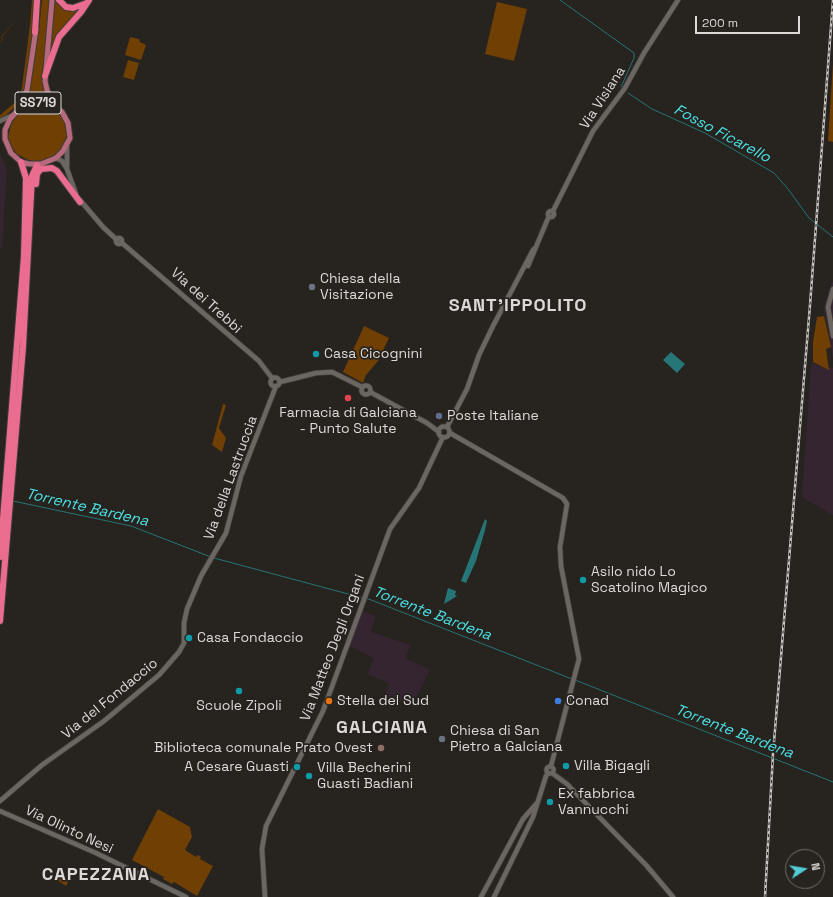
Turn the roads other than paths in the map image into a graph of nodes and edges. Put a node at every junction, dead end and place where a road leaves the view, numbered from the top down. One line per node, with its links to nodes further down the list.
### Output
1 (38, 0): 6 (highway)
2 (52, 0): 7 (main road, SS719)
3 (59, 0): 5 (highway)
4 (678, 0): 26 (street, Via Visiana)
5 (88, 1): 7 (highway)
6 (35, 32): 9 (main road, SS719)
7 (45, 76): 8 (main road, SS719)
8 (54, 106): 9 (main road, SS719); 14 (main road, SS719)
9 (19, 109): 10 (main road, SS719)
10 (13, 115): 11 (street); 13 (main road, SS719)
11 (0, 121)
12 (0, 134): 13 (street)
13 (5, 139): 16 (main road)
14 (67, 145): 15 (main road); 18 (street)
15 (56, 158): 17 (main road); 18 (street)
16 (21, 162): 17 (main road); 30 (highway)
17 (37, 165): 20 (highway)
18 (67, 169): 19 (street)
19 (80, 202): 20 (highway); 23 (street, Via dei Trebbi)
20 (30, 239): 32 (highway)
21 (833, 289): 22 (street)
22 (833, 336)
23 (272, 378): 24 (street); 25 (street, Via dei Trebbi)
24 (280, 382): 25 (street); 27 (street)
25 (276, 386): 31 (street, Via della Lastruccia)
26 (447, 426): 27 (street); 28 (street)
27 (440, 430): 29 (street)
28 (450, 434): 29 (street); 33 (street)
29 (444, 437): 39 (street, Via Matteo Degli Organi)
30 (0, 557)
31 (209, 563): 34 (street, Via del Fondaccio)
32 (0, 621)
33 (550, 773): 35 (street); 42 (street)
34 (5, 797): 36 (street, Via del Fondaccio); 37 (street, Via del Fondaccio)
35 (539, 798): 40 (street); 41 (street)
36 (0, 802)
37 (0, 808): 38 (street, Via Olinto Nesi)
38 (186, 897)
39 (266, 897)
40 (481, 897)
41 (494, 897)
42 (673, 897)

